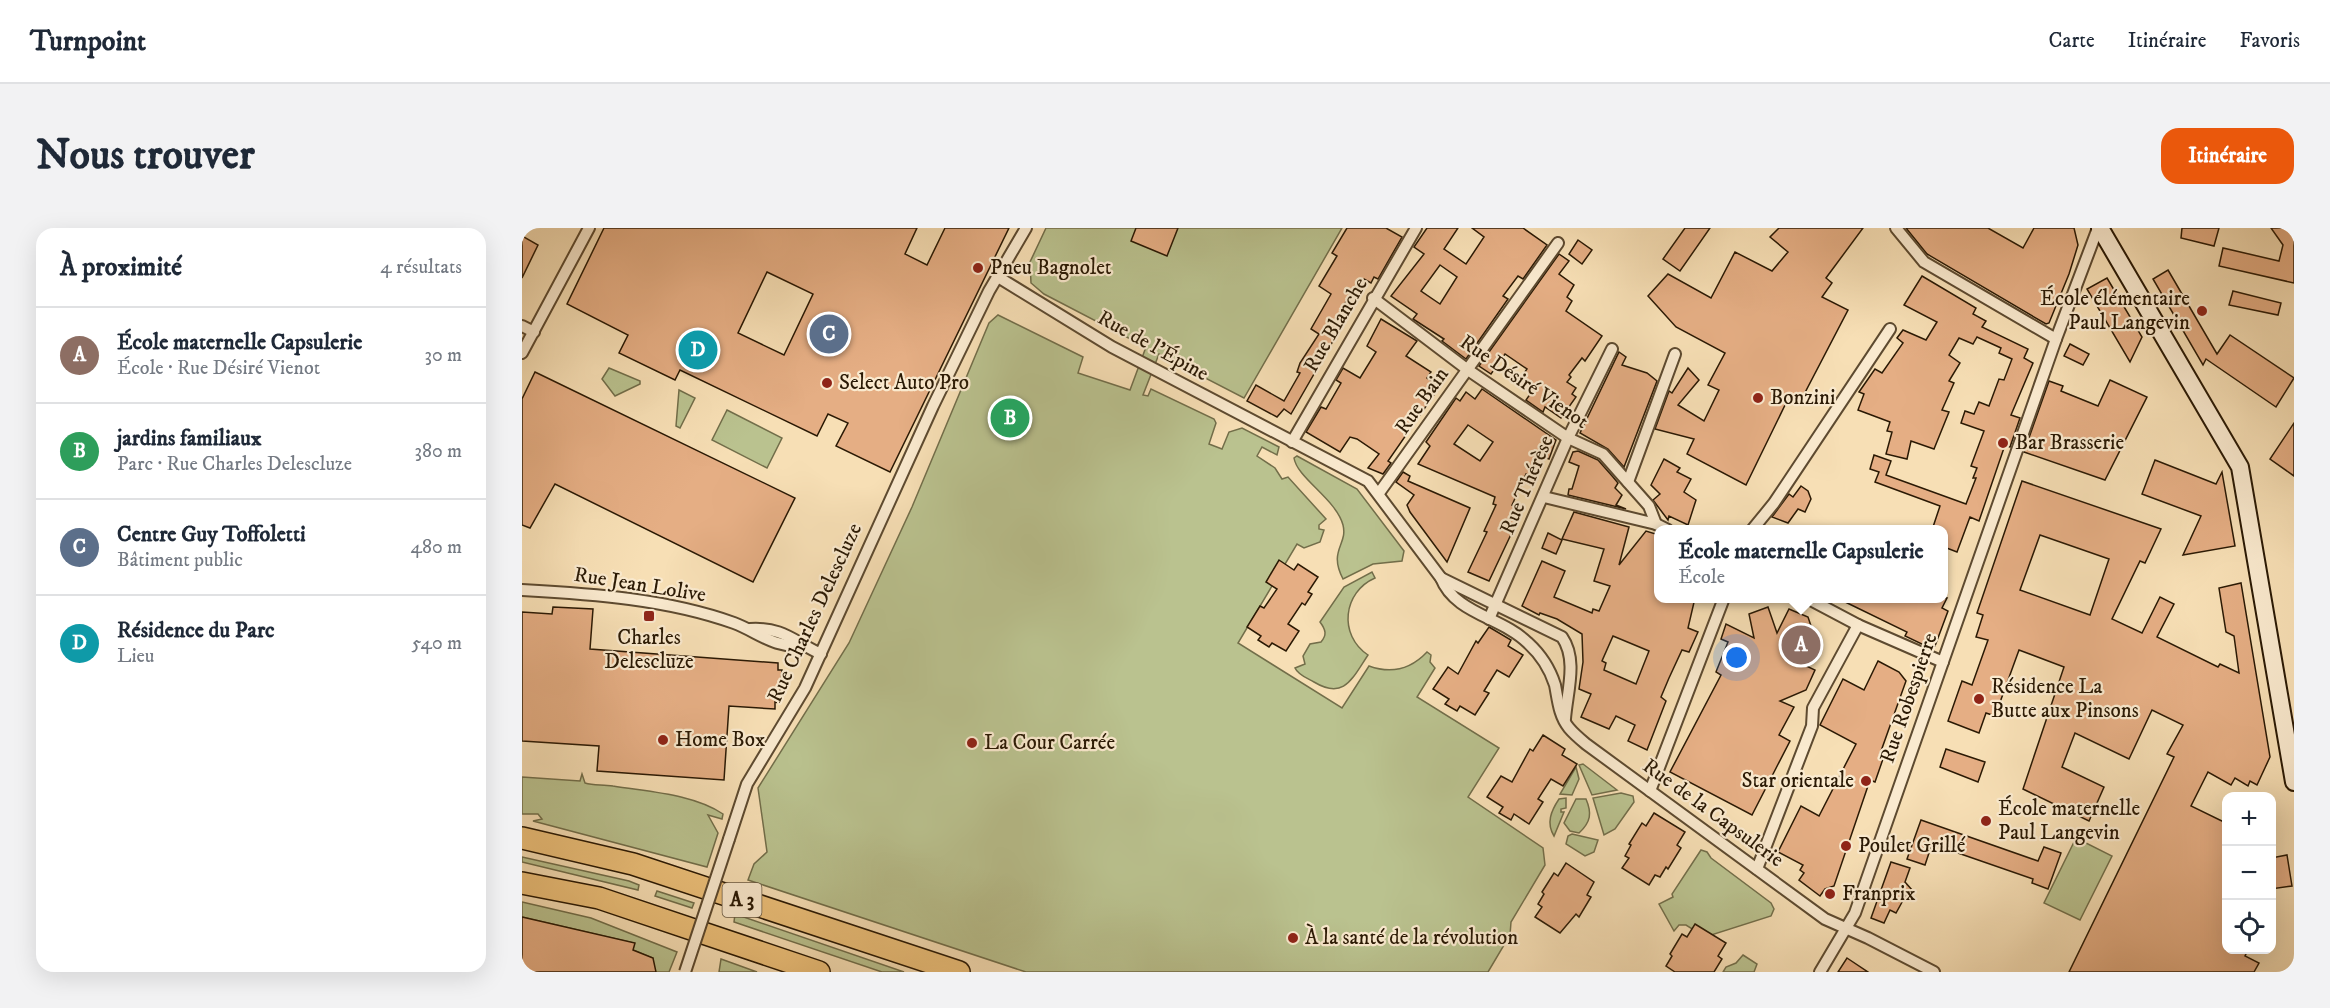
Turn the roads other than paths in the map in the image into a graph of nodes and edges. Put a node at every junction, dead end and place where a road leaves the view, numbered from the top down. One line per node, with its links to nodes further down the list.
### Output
1 (589, 228): 11 (street)
2 (1026, 228): 7 (street, Rue Charles Delescluze)
3 (1416, 228): 8 (street, Rue Blanche)
4 (1896, 228): 12 (street)
5 (2099, 228): 12 (street, Rue Robespierre); 34 (main road)
6 (1558, 243): 16 (street, Rue Bain)
7 (998, 277): 18 (street, Rue de l'Épine); 31 (street, Rue Charles Delescluze)
8 (1373, 298): 16 (street, Rue Désiré Vienot); 18 (street, Rue Blanche)
9 (522, 326): 11 (street)
10 (1890, 329): 23 (street)
11 (534, 332): 14 (street)
12 (2056, 339): 32 (street, Rue Robespierre)
13 (1612, 349): 17 (street, Rue Thérèse)
14 (522, 353)
15 (1675, 354): 19 (street)
16 (1468, 370): 17 (street, Rue Désiré Vienot); 20 (street, Rue Bain)
17 (1568, 438): 19 (street, Rue Désiré Vienot); 21 (street, Rue Thérèse)
18 (1292, 442): 20 (street, Rue de la Capsulerie)
19 (1628, 482): 22 (street, Rue Désiré Vienot)
20 (1379, 493): 24 (street, Rue de la Capsulerie)
21 (1544, 497): 22 (street); 28 (street, Rue Thérèse)
22 (1656, 524)
23 (1756, 525)
24 (1441, 578): 28 (street, Rue de la Capsulerie); 29 (street, Rue de la Capsulerie)
25 (522, 590): 31 (street, Rue Jean Lolive)
26 (1722, 603): 35 (street)
27 (1816, 603): 30 (street)
28 (1496, 605): 29 (street, Rue Thérèse); 33 (street, Rue de la Capsulerie)
29 (1489, 619): 33 (street, Rue de la Capsulerie)
30 (1858, 625): 32 (street); 37 (street)
31 (821, 654): 40 (street, Rue Charles Delescluze, bridge)
32 (1942, 662): 39 (street, Rue Robespierre)
33 (1565, 720): 35 (street, Rue de la Capsulerie)
34 (2294, 782)
35 (1650, 791): 37 (street, Rue de la Capsulerie)
36 (522, 838): 42 (highway, A 3)
37 (1756, 869): 39 (street, Rue de la Capsulerie)
38 (522, 883): 41 (highway, A 3)
39 (1846, 929): 43 (street, Rue Robespierre); 44 (street, Rue de la Capsulerie)
40 (685, 972)
41 (819, 972)
42 (960, 972)
43 (1820, 972)
44 (1934, 972)

